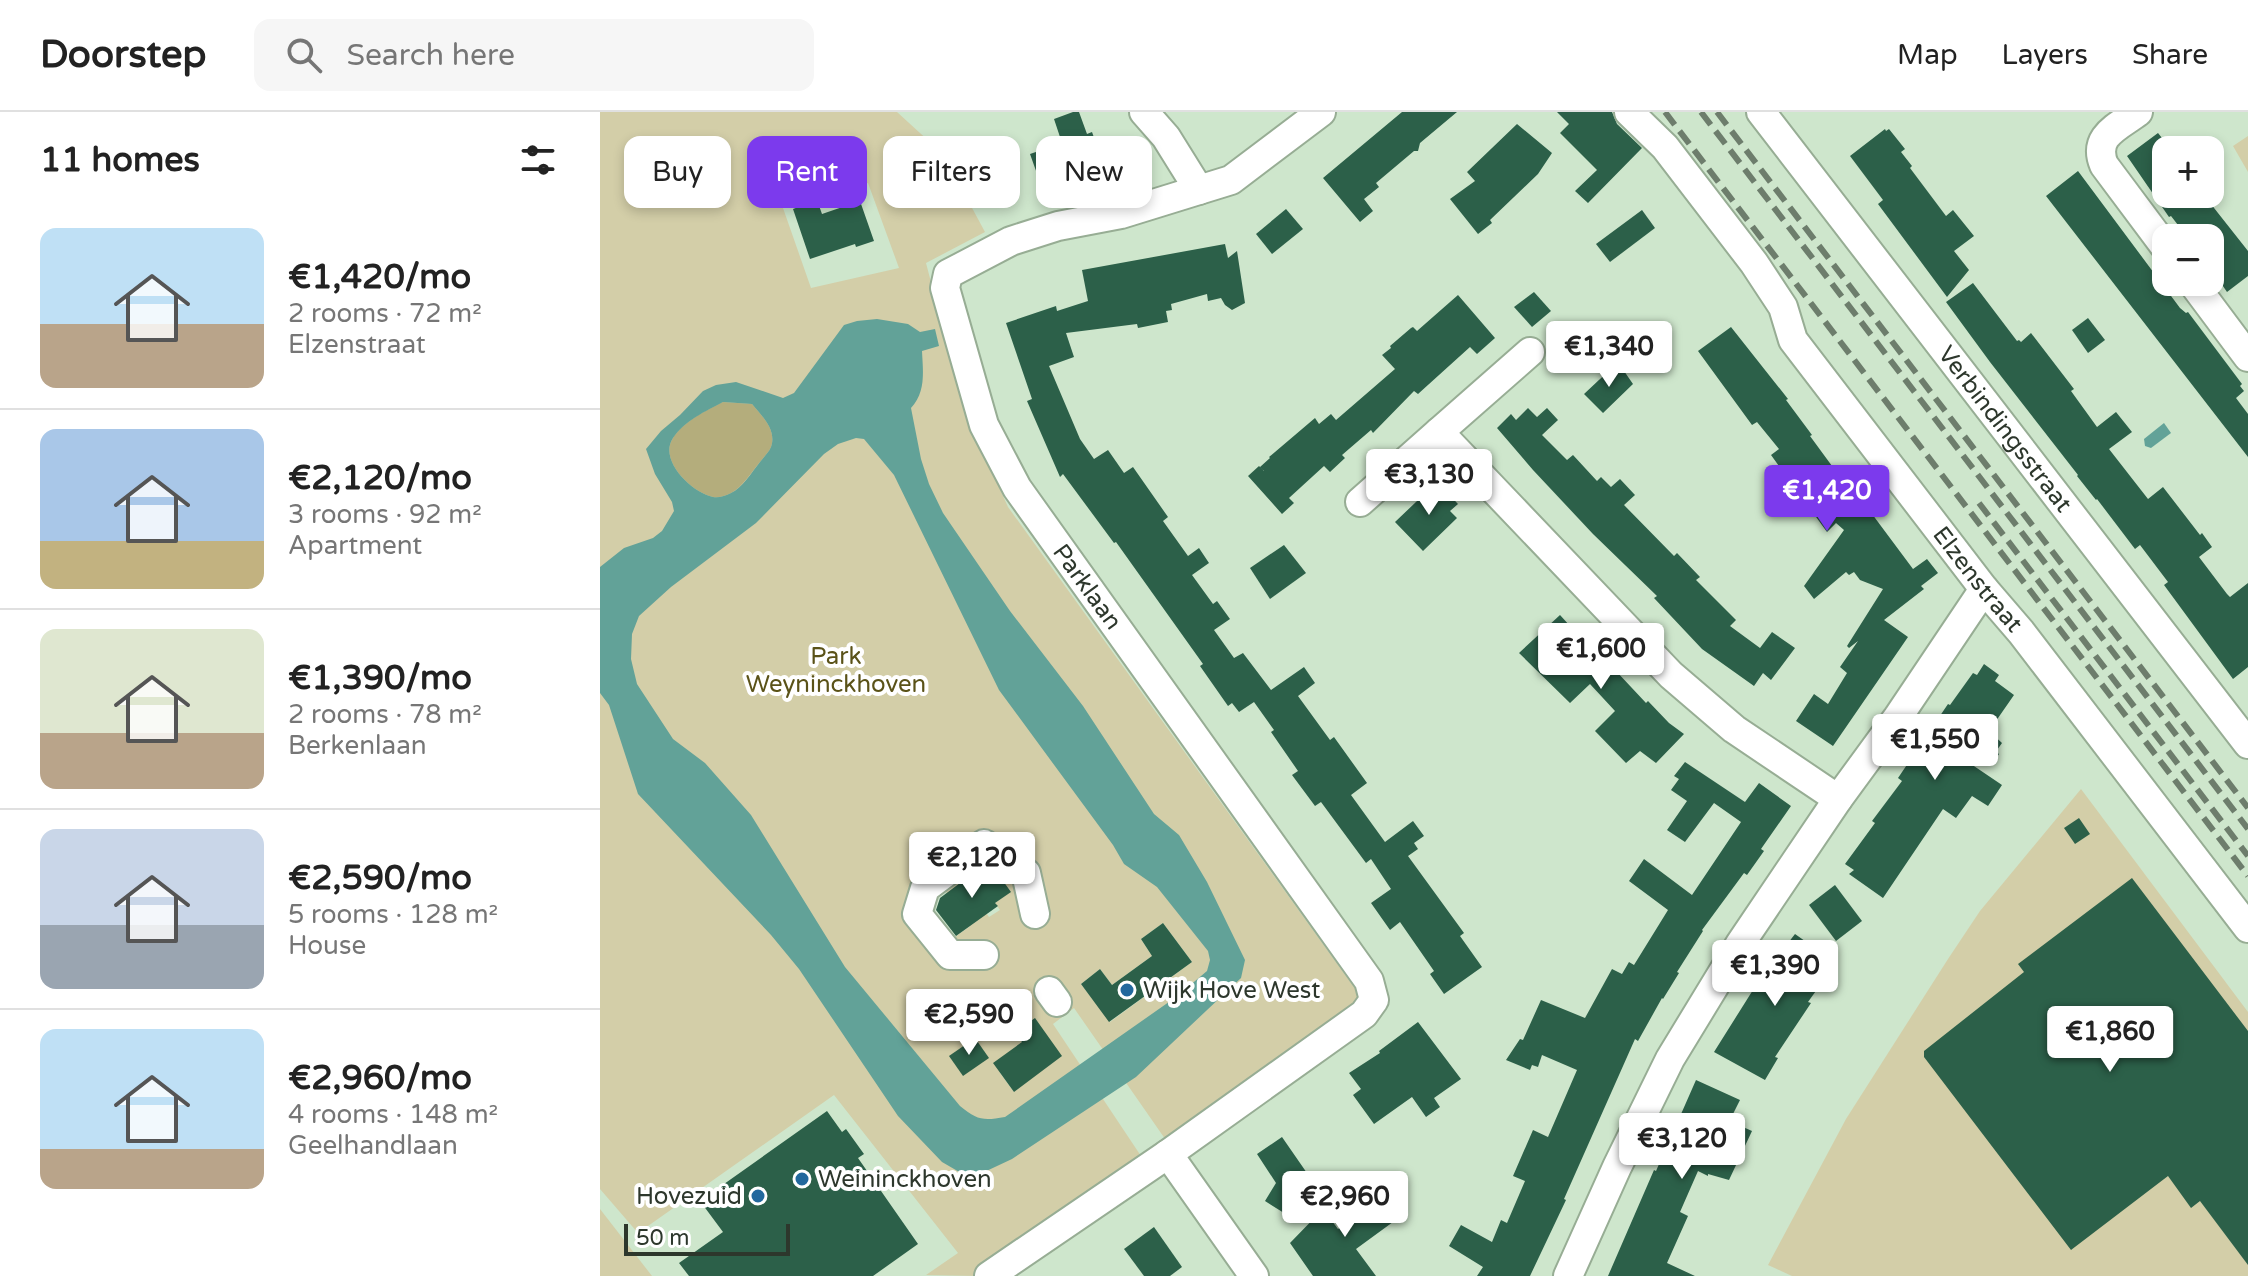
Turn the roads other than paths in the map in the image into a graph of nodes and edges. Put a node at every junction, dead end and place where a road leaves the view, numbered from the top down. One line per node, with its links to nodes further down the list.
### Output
1 (1144, 112): 6 (street)
2 (1321, 112): 6 (street, Parklaan)
3 (1629, 112): 13 (street, Elzenstraat)
4 (1761, 112): 14 (street, Verbindingsstraat)
5 (2138, 112): 7 (street)
6 (1199, 190): 19 (street, Parklaan)
7 (2152, 229)
8 (2202, 296): 10 (street)
9 (1530, 352): 11 (street)
10 (2248, 357)
11 (1439, 432): 12 (street); 15 (street)
12 (1360, 502)
13 (1984, 589): 15 (street); 17 (street, Elzenstraat)
14 (2248, 744)
15 (1838, 799): 22 (street)
16 (1035, 914): 18 (street)
17 (2248, 928)
18 (984, 955)
19 (1168, 1154): 20 (street); 21 (street)
20 (989, 1276)
21 (1254, 1276)
22 (1568, 1276)

